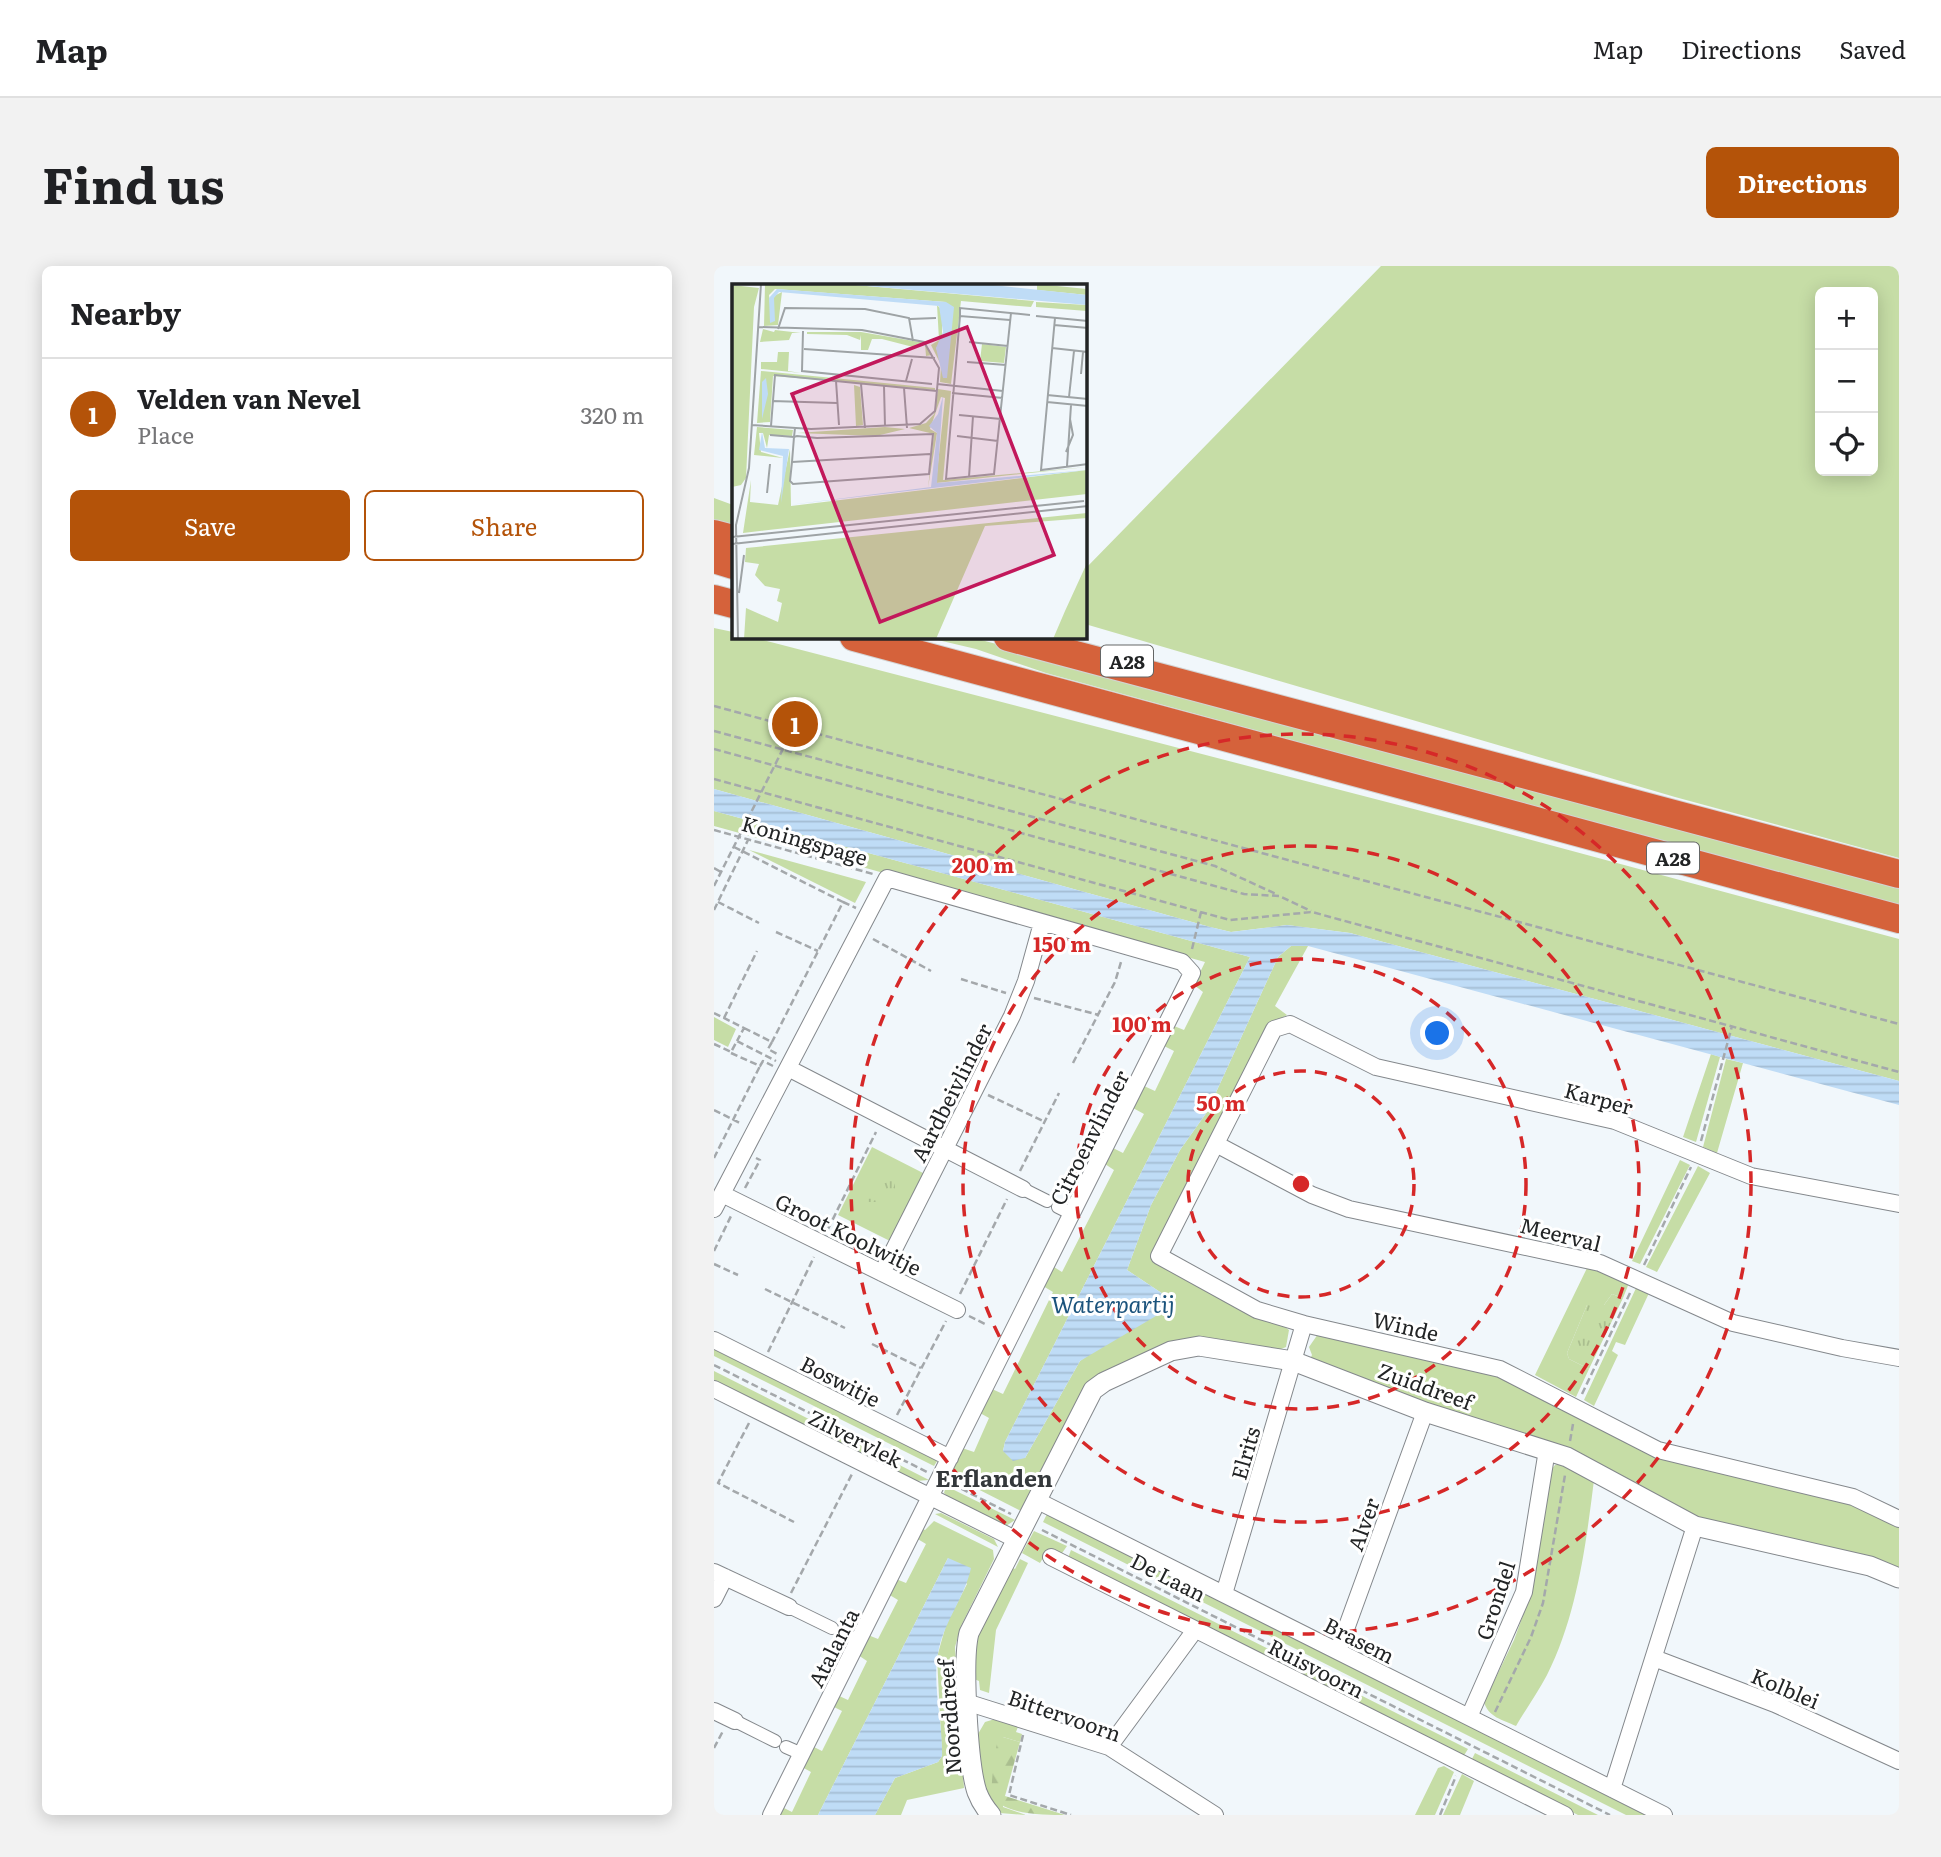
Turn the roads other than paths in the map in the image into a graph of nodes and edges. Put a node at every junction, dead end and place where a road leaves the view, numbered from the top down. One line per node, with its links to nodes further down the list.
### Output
1 (714, 534): 2 (highway)
2 (732, 539)
3 (714, 559): 4 (highway)
4 (732, 565)
5 (714, 601): 6 (highway)
6 (732, 605)
7 (861, 639): 12 (highway, A28)
8 (1016, 639): 10 (highway, A28)
9 (1066, 639): 10 (highway, A28)
10 (1194, 686): 11 (highway, A28)
11 (1899, 874)
12 (1899, 919)
13 (1042, 923): 15 (street, Citroenvlinder); 17 (street, Aardbeivlinder); 21 (street, Citroenvlinder)
14 (1290, 1024): 16 (street, Winde); 20 (street, Karper)
15 (788, 1068): 17 (street); 19 (street)
16 (1216, 1144): 25 (street, Winde); 27 (street, Meerval)
17 (946, 1148): 18 (street); 23 (street, Aardbeivlinder)
18 (1018, 1187): 21 (street)
19 (722, 1194): 22 (street); 23 (street, Groot Koolwitje)
20 (1899, 1204)
21 (1059, 1207): 32 (street, Citroenvlinder)
22 (714, 1209)
23 (882, 1273): 24 (street, Groot Koolwitje)
24 (955, 1309)
25 (1304, 1324): 28 (street, Elrits); 35 (street, Winde)
26 (714, 1340): 32 (street, Boswitje)
27 (1899, 1358)
28 (1293, 1361): 30 (street, Zuiddreef); 34 (street, Zuiddreef); 41 (street, Elrits)
29 (714, 1389): 33 (street, Zilvervlek)
30 (1425, 1412): 31 (street, Zuiddreef); 46 (street, Alver)
31 (1547, 1450): 36 (street, Zuiddreef); 50 (street, Grondel)
32 (950, 1458): 33 (street, Citroenvlinder)
33 (930, 1498): 37 (street, Zilvervlek); 45 (street, Atalanta)
34 (1038, 1501): 37 (street, Zuiddreef); 41 (street, Brasem)
35 (1899, 1519)
36 (1695, 1526): 40 (street, Zuiddreef); 47 (street)
37 (1017, 1540): 48 (street, Noorddreef)
38 (1051, 1557): 44 (street, Ruisvoorn)
39 (719, 1574): 42 (street); 43 (street)
40 (1899, 1578)
41 (1224, 1594): 46 (street, Brasem)
42 (714, 1599)
43 (787, 1606): 45 (street)
44 (1195, 1630): 52 (street); 59 (street, Ruisvoorn)
45 (844, 1634): 53 (street, Atalanta)
46 (1338, 1651): 50 (street, Brasem)
47 (1654, 1658): 54 (street, Kolblei); 55 (street)
48 (969, 1703): 52 (street, Bittervoorn); 57 (street, Noorddreef)
49 (714, 1711): 51 (street)
50 (1469, 1717): 55 (street, Brasem)
51 (735, 1721): 53 (street)
52 (1109, 1747): 58 (street, Bittervoorn)
53 (802, 1754): 56 (street, Atalanta)
54 (1899, 1761)
55 (1612, 1789): 60 (street, Brasem)
56 (771, 1815)
57 (991, 1815)
58 (1215, 1815)
59 (1565, 1815)
60 (1664, 1815)

